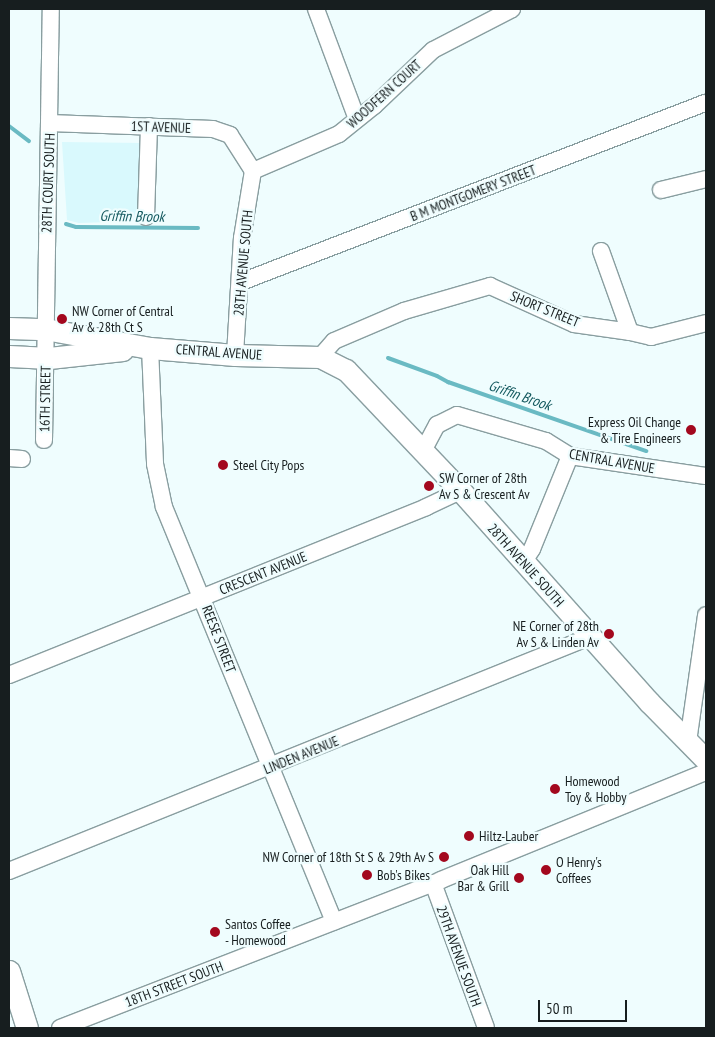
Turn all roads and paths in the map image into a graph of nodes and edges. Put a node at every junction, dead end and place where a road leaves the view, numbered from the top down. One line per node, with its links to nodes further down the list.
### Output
1 (51, 9): 6 (street, 28TH COURT SOUTH)
2 (316, 9): 5 (street)
3 (512, 9): 5 (street, WOODFERN COURT)
4 (706, 104): 13 (street, B M MONTGOMERY STREET)
5 (356, 119): 8 (street, WOODFERN COURT)
6 (49, 123): 7 (street, 1ST AVENUE); 16 (street, 28TH COURT SOUTH)
7 (149, 126): 8 (street, 1ST AVENUE); 11 (street)
8 (253, 171): 13 (street, 28TH AVENUE SOUTH)
9 (706, 179): 10 (street)
10 (661, 190)
11 (146, 217)
12 (601, 251): 17 (street)
13 (241, 282): 19 (street, 28TH AVENUE SOUTH)
14 (706, 323): 17 (street, SHORT STREET)
15 (9, 328): 16 (main road, CENTRAL AVENUE)
16 (45, 329): 18 (main road, CENTRAL AVENUE); 22 (street, 28TH COURT SOUTH)
17 (630, 332): 21 (street, SHORT STREET)
18 (150, 348): 19 (main road, CENTRAL AVENUE); 22 (main road, CENTRAL AVENUE); 30 (street, REESE STREET)
19 (235, 355): 21 (main road, CENTRAL AVENUE)
20 (9, 356): 22 (main road, CENTRAL AVENUE)
21 (320, 357): 23 (main road, CENTRAL AVENUE)
22 (46, 358): 24 (street, 16TH STREET)
23 (346, 370): 25 (main road, 28TH AVENUE SOUTH)
24 (44, 440)
25 (423, 451): 26 (street, CENTRAL AVENUE); 28 (main road, 28TH AVENUE SOUTH)
26 (570, 456): 27 (street, CENTRAL AVENUE); 29 (street)
27 (706, 476)
28 (461, 491): 29 (main road, 28TH AVENUE SOUTH); 30 (street, CRESCENT AVENUE)
29 (523, 563): 32 (main road, 28TH AVENUE SOUTH)
30 (203, 598): 33 (street, CRESCENT AVENUE); 36 (street, REESE STREET)
31 (706, 616): 34 (street)
32 (592, 636): 34 (main road, 28TH AVENUE SOUTH); 36 (street, LINDEN AVENUE)
33 (9, 675)
34 (688, 742): 35 (main road, 28TH AVENUE SOUTH)
35 (706, 760)
36 (270, 767): 38 (street, LINDEN AVENUE); 40 (street, REESE STREET)
37 (706, 772): 39 (street, 18TH STREET SOUTH)
38 (9, 871)
39 (433, 883): 40 (street, 18TH STREET SOUTH); 44 (street, 29TH AVENUE SOUTH)
40 (334, 921): 43 (street, 18TH STREET SOUTH)
41 (9, 971): 42 (main road)
42 (28, 1028)
43 (60, 1028)
44 (486, 1028)

